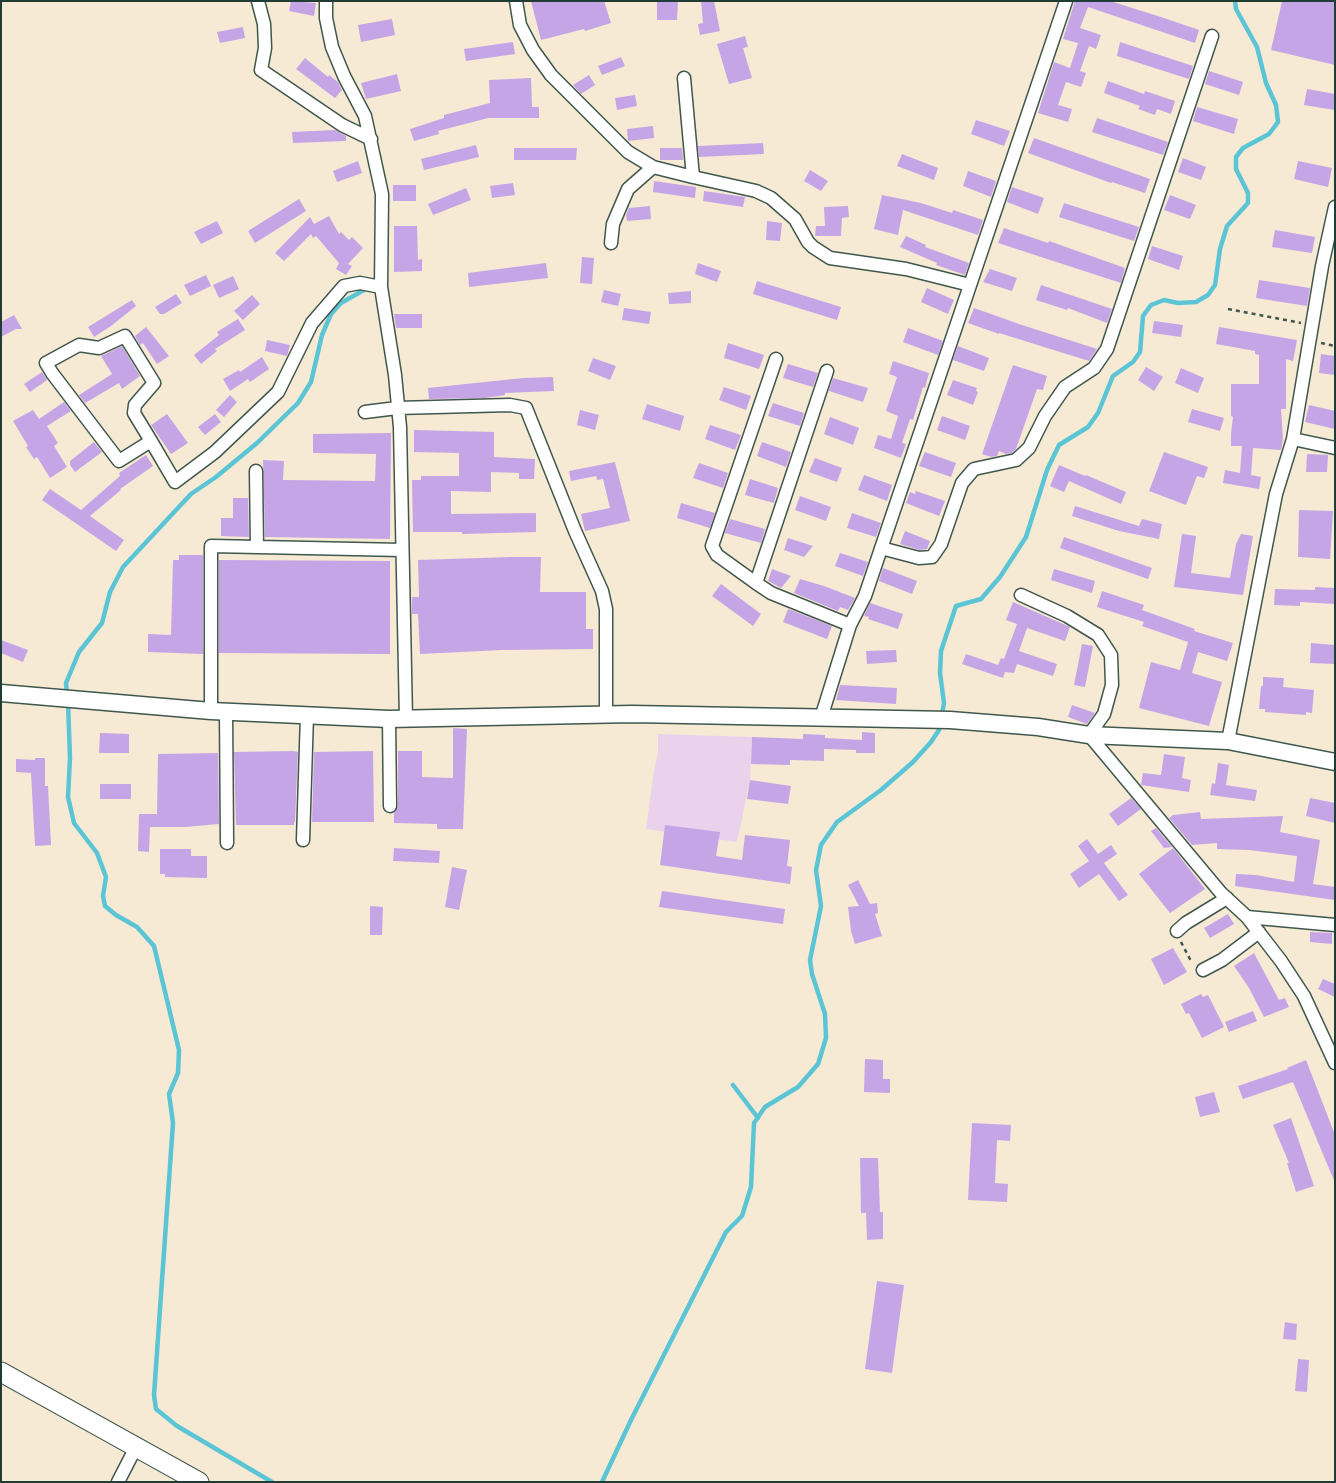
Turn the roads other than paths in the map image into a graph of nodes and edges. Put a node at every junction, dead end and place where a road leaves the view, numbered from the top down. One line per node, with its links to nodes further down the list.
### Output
1 (258, 1): 7 (street)
2 (326, 1): 7 (street)
3 (516, 1): 8 (street)
4 (1066, 1): 12 (street)
5 (1212, 36): 23 (street)
6 (684, 78): 9 (street)
7 (371, 139): 13 (street)
8 (653, 166): 9 (street); 11 (street)
9 (693, 177): 12 (street)
10 (1335, 207): 18 (street)
11 (611, 243)
12 (970, 285): 23 (street)
13 (381, 287): 16 (street); 19 (street)
14 (776, 358): 25 (street)
15 (827, 371): 25 (street)
16 (397, 408): 17 (street); 24 (street); 30 (street)
17 (366, 412)
18 (1293, 439): 20 (street); 36 (street)
19 (151, 441): 19 (street)
20 (1335, 448)
21 (256, 471): 22 (street)
22 (257, 547): 24 (street); 29 (street)
23 (881, 548): 27 (street)
24 (402, 550): 34 (street)
25 (756, 583): 27 (street)
26 (1021, 596): 35 (street)
27 (850, 625): 32 (street)
28 (1, 693): 29 (street)
29 (219, 711): 31 (street); 40 (street)
30 (618, 714): 32 (street); 34 (street)
31 (307, 715): 33 (street); 39 (street)
32 (821, 718): 35 (street)
33 (389, 719): 34 (street); 38 (street)
34 (406, 719)
35 (1089, 734): 36 (street); 41 (street)
36 (1228, 741): 37 (street)
37 (1335, 762)
38 (390, 806)
39 (303, 840)
40 (227, 843)
41 (1227, 898): 42 (street); 44 (street)
42 (1247, 917): 43 (street); 45 (street)
43 (1335, 926)
44 (1177, 931)
45 (1258, 932): 46 (street); 47 (street)
46 (1203, 970)
47 (1335, 1063)
48 (1, 1372): 49 (main road)
49 (136, 1447): 50 (street); 51 (main road)
50 (118, 1482)
51 (199, 1482)

